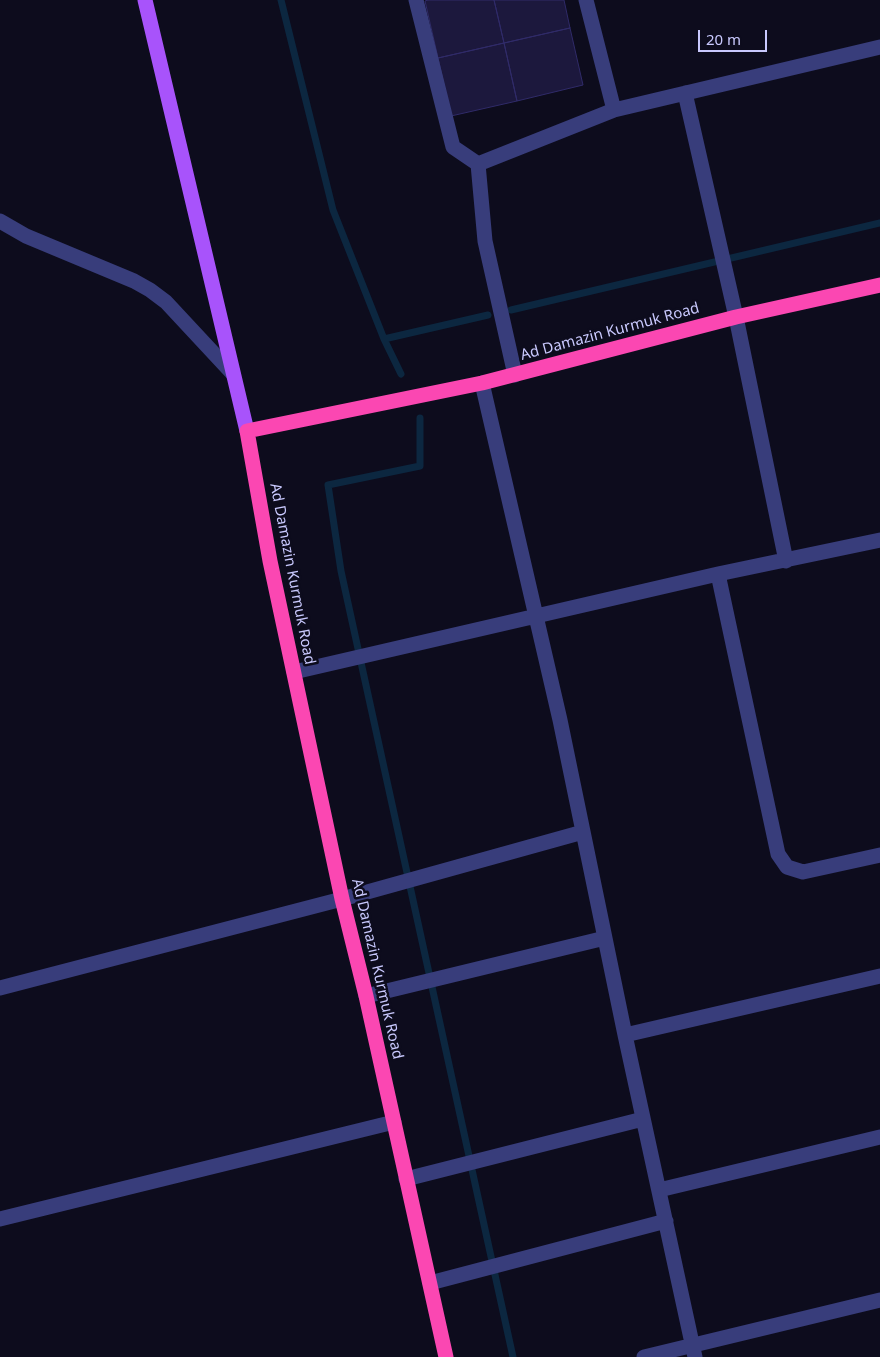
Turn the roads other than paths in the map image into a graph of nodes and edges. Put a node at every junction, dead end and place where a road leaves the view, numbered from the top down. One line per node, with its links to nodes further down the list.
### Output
1 (146, 0): 11 (main road)
2 (416, 0): 7 (street)
3 (586, 0): 6 (street)
4 (880, 47): 5 (street)
5 (686, 93): 6 (street); 10 (street)
6 (614, 110): 7 (street)
7 (478, 164): 12 (street)
8 (0, 222): 11 (street)
9 (880, 285): 10 (highway, Ad Damazin Kurmuk Road)
10 (736, 317): 12 (highway, Ad Damazin Kurmuk Road); 16 (street)
11 (233, 374): 14 (main road)
12 (515, 375): 13 (highway, Ad Damazin Kurmuk Road)
13 (482, 383): 14 (highway, Ad Damazin Kurmuk Road); 18 (street)
14 (247, 431): 19 (highway, Ad Damazin Kurmuk Road)
15 (880, 540): 16 (street)
16 (786, 561): 17 (street)
17 (718, 574): 18 (street); 21 (street)
18 (535, 618): 19 (street); 20 (street)
19 (294, 672): 22 (highway, Ad Damazin Kurmuk Road)
20 (583, 832): 22 (street); 23 (street)
21 (880, 855)
22 (342, 899): 25 (street); 26 (highway, Ad Damazin Kurmuk Road)
23 (605, 938): 26 (street); 27 (street)
24 (880, 976): 27 (street)
25 (0, 988)
26 (366, 996): 29 (highway, Ad Damazin Kurmuk Road)
27 (625, 1035): 28 (street)
28 (643, 1119): 31 (street); 32 (street)
29 (394, 1122): 31 (highway, Ad Damazin Kurmuk Road); 33 (street)
30 (880, 1137): 32 (street)
31 (406, 1179): 35 (highway, Ad Damazin Kurmuk Road)
32 (658, 1190): 34 (street)
33 (0, 1219)
34 (666, 1221): 35 (street); 37 (street)
35 (430, 1283): 38 (highway, Ad Damazin Kurmuk Road)
36 (880, 1300): 37 (street)
37 (694, 1351): 39 (street)
38 (446, 1357)
39 (644, 1357)

